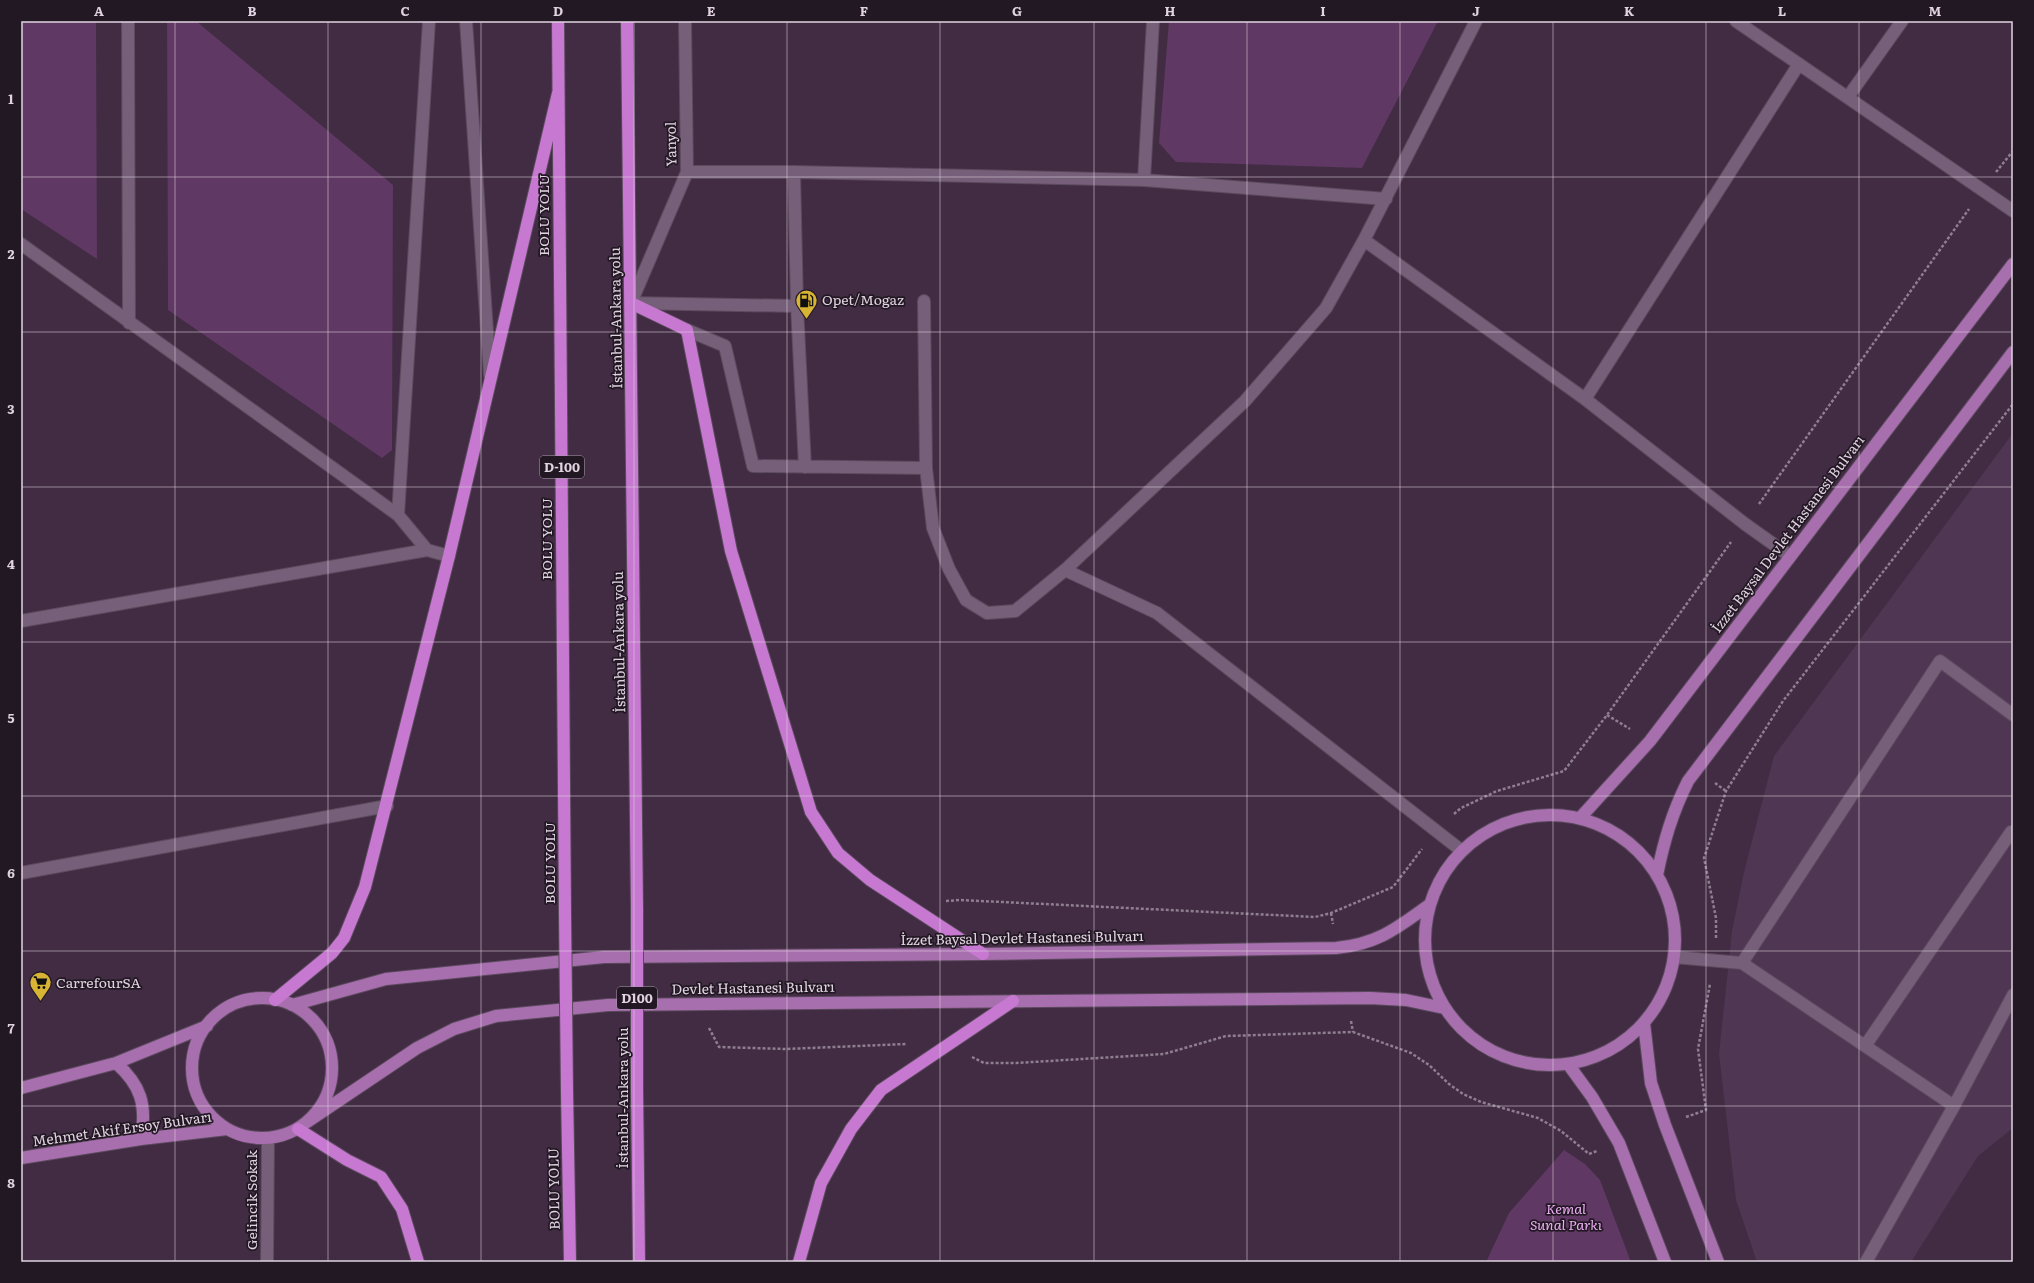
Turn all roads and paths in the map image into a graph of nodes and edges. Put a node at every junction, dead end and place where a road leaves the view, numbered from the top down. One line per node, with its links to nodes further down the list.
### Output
1 (128, 21): 27 (street)
2 (428, 21): 35 (street)
3 (466, 21): 30 (street)
4 (558, 21): 12 (highway, BOLU YOLU / D-100)
5 (627, 21): 25 (highway, İstanbul-Ankara yolu)
6 (684, 21): 15 (street, Yanyol)
7 (1153, 21): 17 (street)
8 (1476, 21): 19 (street)
9 (1736, 21): 11 (street)
10 (1902, 21): 13 (street)
11 (1799, 64): 13 (street); 31 (street)
12 (558, 93): 30 (highway); 80 (highway, BOLU YOLU / D-100, bridge)
13 (1848, 97): 18 (street)
14 (2013, 151): 18 (path)
15 (687, 172): 16 (street); 25 (street, Yanyol)
16 (794, 172): 17 (street); 26 (street)
17 (1144, 180): 19 (street)
18 (1983, 190): 20 (street); 36 (path)
19 (1386, 198): 21 (street)
20 (2013, 210)
21 (1364, 240): 31 (street); 40 (street)
22 (21, 244): 27 (street)
23 (2013, 264): 39 (main road, İzzet Baysal Devlet Hastanesi Bulvarı)
24 (924, 301): 34 (street)
25 (631, 303): 26 (street); 28 (highway); 81 (highway, İstanbul-Ankara yolu / D100, bridge)
26 (798, 306): 33 (street)
27 (129, 323): 35 (street)
28 (687, 330): 33 (street); 50 (highway)
29 (2013, 352): 49 (main road)
30 (491, 386): 38 (highway)
31 (1585, 399): 36 (street)
32 (2013, 404): 54 (path)
33 (805, 467): 34 (street)
34 (926, 468): 40 (street)
35 (398, 515): 37 (street)
36 (1745, 524): 39 (street); 45 (path)
37 (427, 550): 38 (street); 41 (street)
38 (449, 556): 43 (highway)
39 (1790, 556): 44 (main road, İzzet Baysal Devlet Hastanesi Bulvarı)
40 (1065, 570): 45 (street)
41 (21, 621)
42 (2013, 715): 55 (street)
43 (387, 806): 48 (street); 57 (highway)
44 (1580, 818): 47 (main road); 49 (main road)
45 (1436, 831): 47 (street); 50 (path)
46 (2011, 832): 65 (street)
47 (1462, 851): 51 (main road)
48 (21, 873)
49 (1657, 875): 53 (main road)
50 (907, 904): 52 (highway)
51 (1430, 905): 52 (main road, İzzet Baysal Devlet Hastanesi Bulvarı); 60 (main road)
52 (984, 954): 59 (main road, İzzet Baysal Devlet Hastanesi Bulvarı)
53 (1674, 957): 54 (street); 61 (main road)
54 (1715, 960): 55 (street); 72 (path)
55 (1742, 963): 65 (street)
56 (2013, 995): 70 (street)
57 (275, 1000): 59 (main road); 62 (main road)
58 (1013, 1001): 60 (main road); 64 (highway); 71 (main road, Devlet Hastanesi Bulvarı)
59 (292, 1005): 71 (main road)
60 (1444, 1008): 68 (main road)
61 (1644, 1023): 68 (main road); 72 (main road)
62 (207, 1026): 67 (main road); 73 (main road)
63 (909, 1044): 66 (path)
64 (948, 1046): 76 (path); 82 (highway)
65 (1865, 1046): 70 (street)
66 (719, 1047)
67 (116, 1063): 69 (main road); 75 (main road)
68 (1568, 1064): 76 (main road)
69 (21, 1088)
70 (1954, 1106): 85 (street)
71 (303, 1125): 74 (main road); 79 (highway)
72 (1665, 1125): 84 (main road)
73 (227, 1129): 74 (main road); 75 (main road, Mehmet Akif Ersoy Bulvarı)
74 (268, 1138): 78 (street, Gelincik Sokak)
75 (141, 1139): 77 (main road, Mehmet Akif Ersoy Bulvarı)
76 (1619, 1143): 83 (main road)
77 (21, 1158)
78 (267, 1262)
79 (418, 1262)
80 (570, 1262)
81 (640, 1262)
82 (799, 1262)
83 (1666, 1262)
84 (1718, 1262)
85 (1866, 1262)

